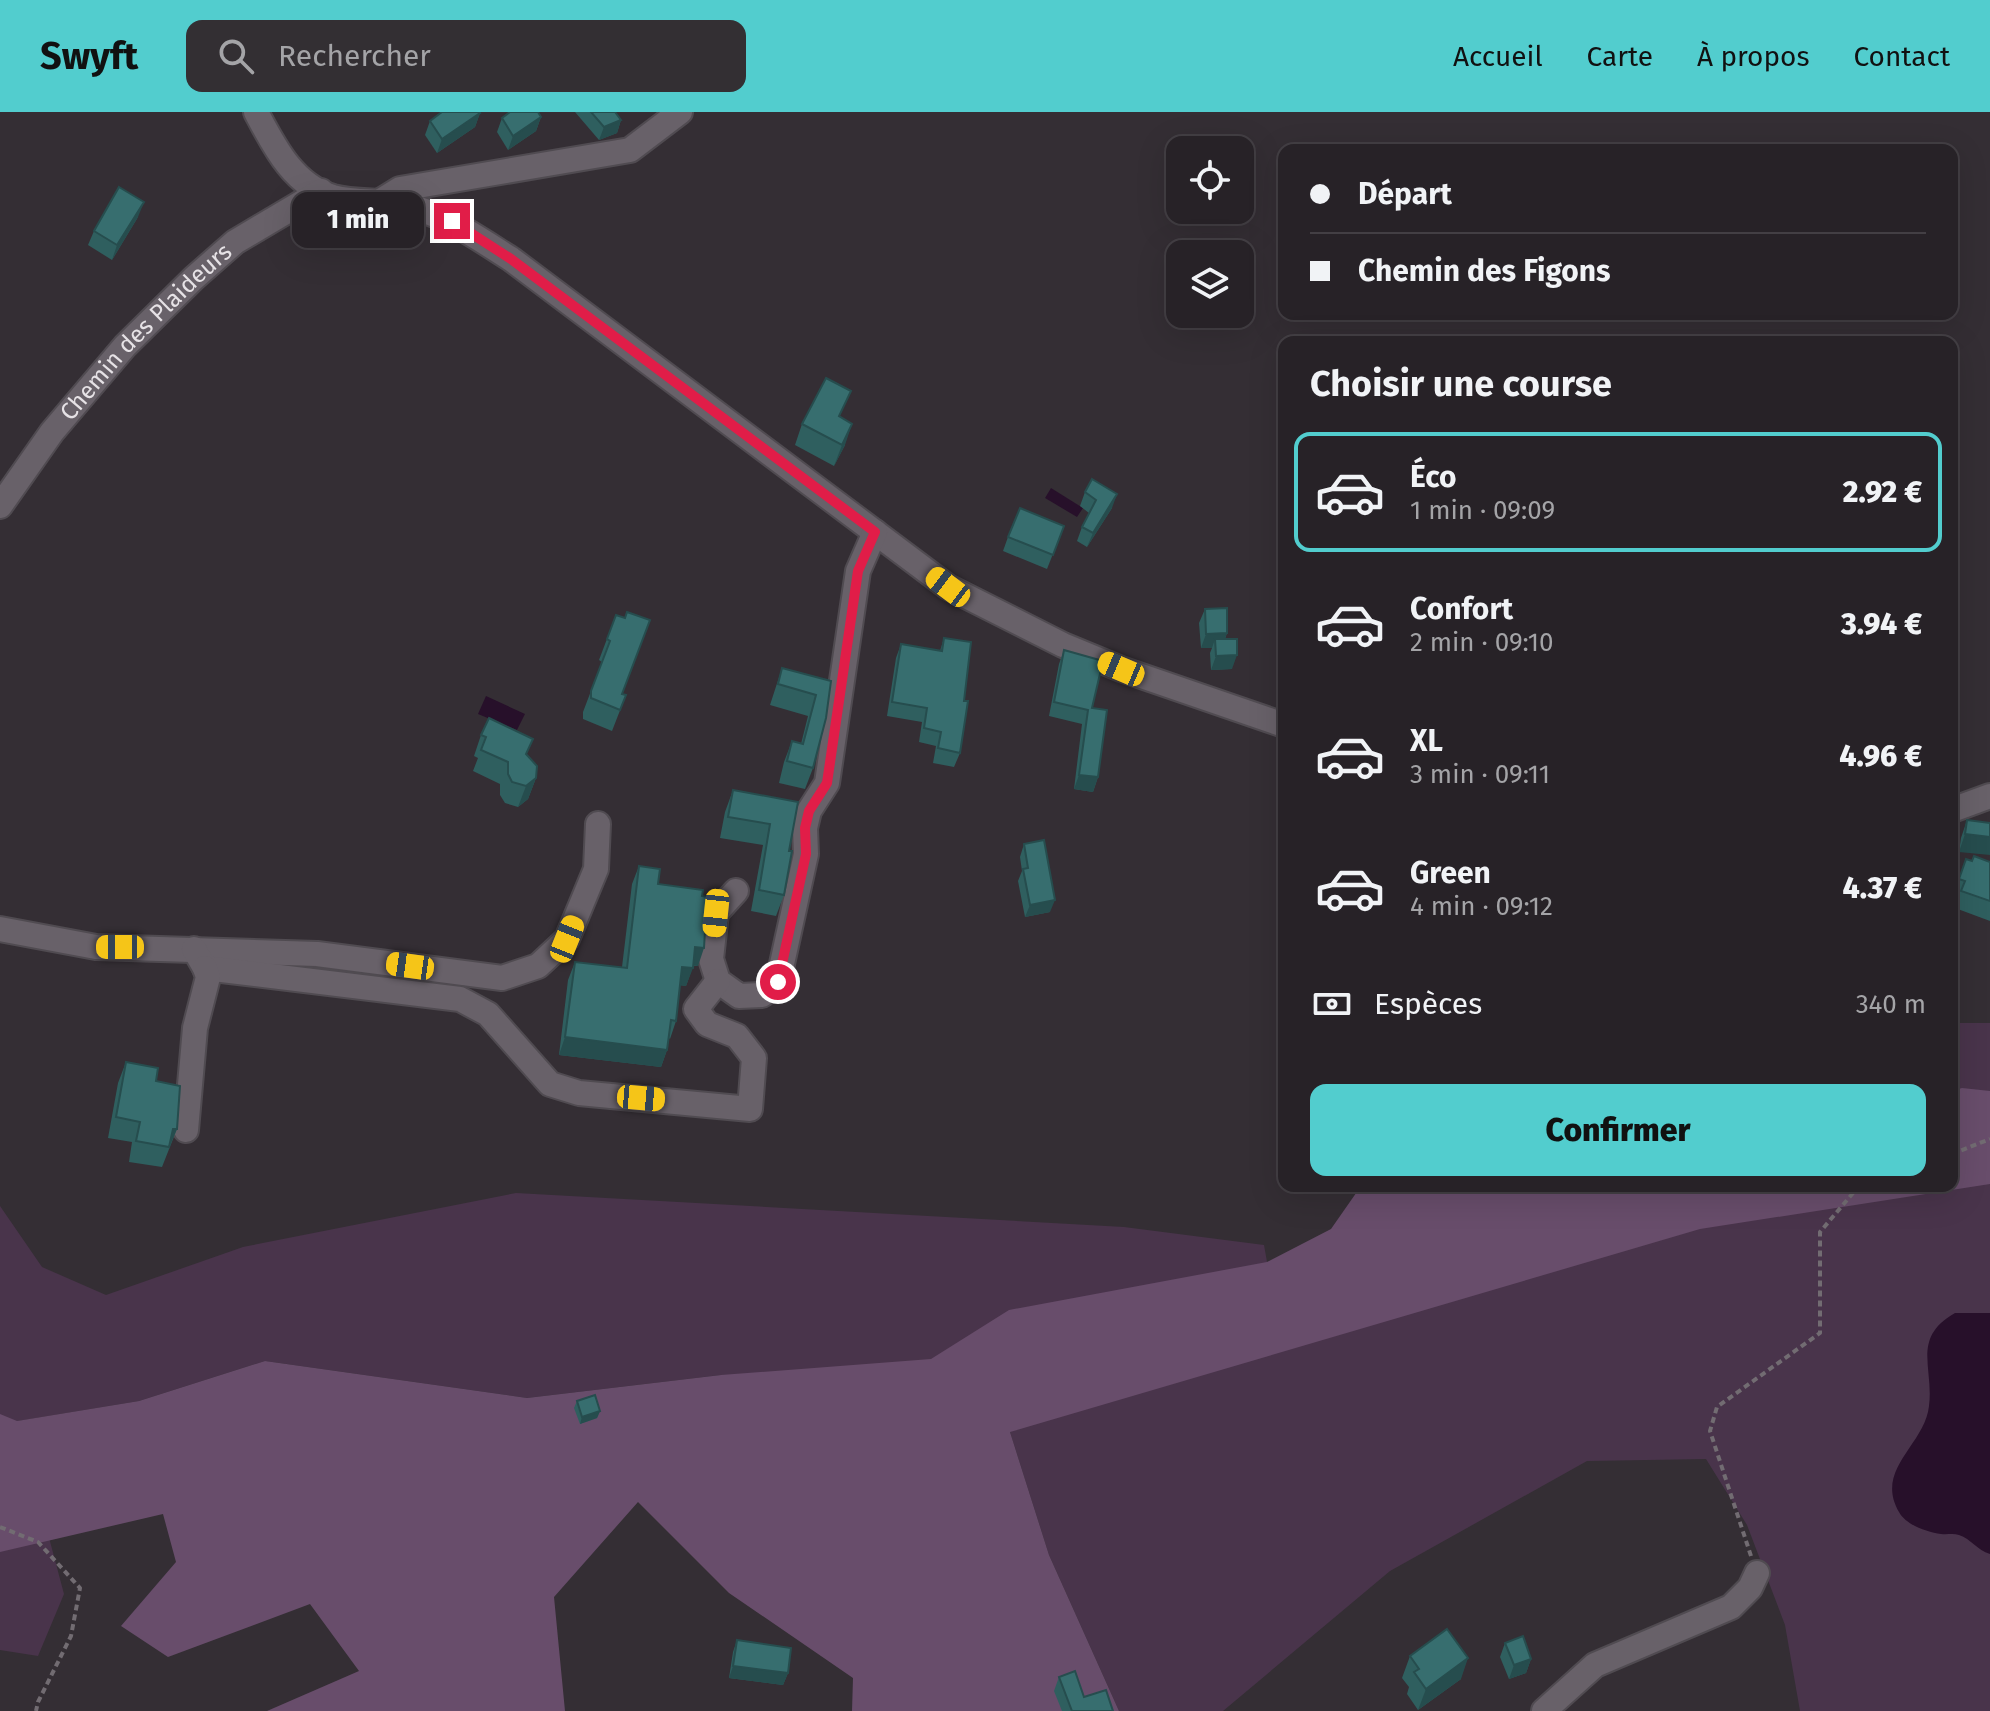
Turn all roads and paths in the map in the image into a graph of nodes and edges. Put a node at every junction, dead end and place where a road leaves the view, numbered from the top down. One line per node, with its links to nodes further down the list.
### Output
1 (256, 112): 3 (street)
2 (680, 112): 4 (street)
3 (321, 191): 4 (street); 5 (street, Chemin des Plaideurs)
4 (379, 202): 6 (street)
5 (0, 506)
6 (875, 532): 7 (street); 14 (street)
7 (1278, 723)
8 (1990, 796): 9 (street)
9 (1958, 808)
10 (598, 824): 13 (street)
11 (736, 891): 14 (street)
12 (0, 929): 13 (street)
13 (200, 958): 14 (street); 15 (street)
14 (718, 981)
15 (186, 1130)
16 (1990, 1139): 17 (path)
17 (1958, 1152)
18 (1855, 1192): 20 (path)
19 (0, 1527): 21 (path)
20 (1757, 1573): 22 (street)
21 (36, 1711)
22 (1544, 1711)

